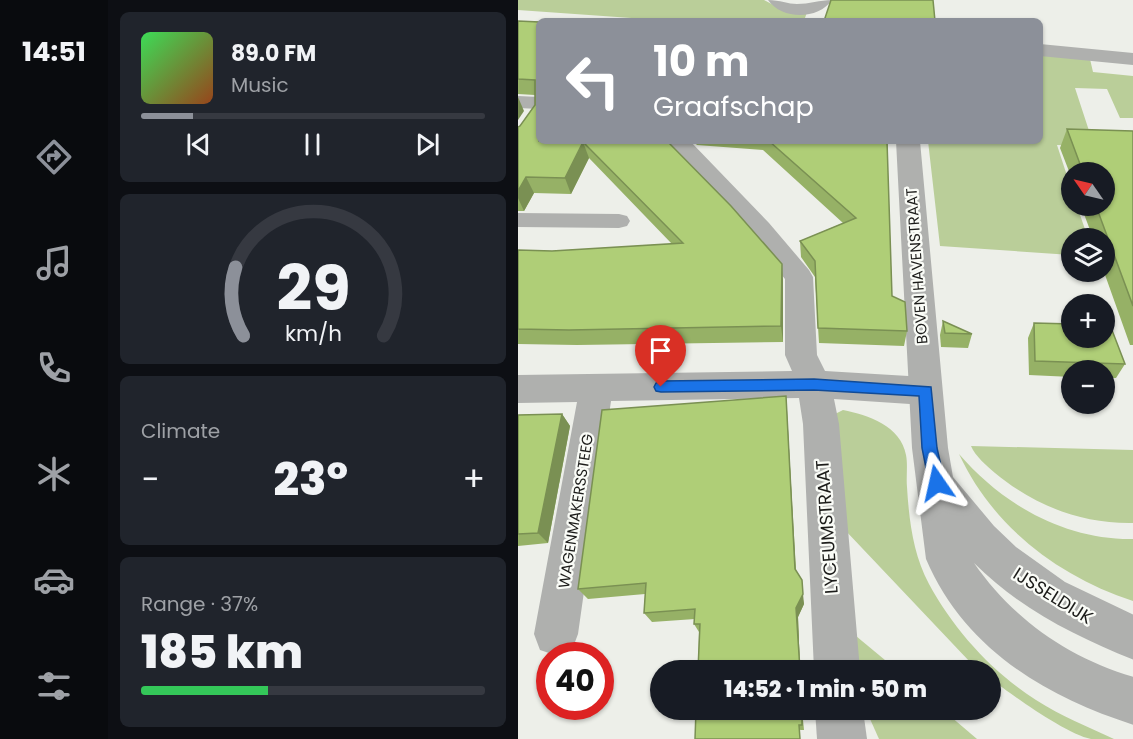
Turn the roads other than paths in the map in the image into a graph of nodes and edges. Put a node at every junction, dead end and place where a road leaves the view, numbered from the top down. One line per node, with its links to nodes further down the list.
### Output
1 (776, 0): 2 (street)
2 (817, 9)
3 (1043, 50): 4 (street)
4 (1133, 59)
5 (518, 102): 6 (street)
6 (536, 110)
7 (680, 144): 11 (street, LYCEUMSTRAAT)
8 (908, 144): 14 (street, BOVEN HAVENSTRAAT)
9 (518, 220): 10 (lane)
10 (618, 221)
11 (814, 384): 12 (street); 14 (street); 18 (street, LYCEUMSTRAAT)
12 (596, 388): 13 (street); 16 (street, WAGENMAKERSSTEEG)
13 (518, 389)
14 (926, 391): 15 (street, IJSSELDIJK)
15 (937, 483): 17 (street, IJSSELDIJK); 19 (street, IJSSELDIJK)
16 (556, 634)
17 (1133, 638)
18 (836, 660)
19 (1133, 701)
20 (840, 720): 21 (street)
21 (842, 739)

